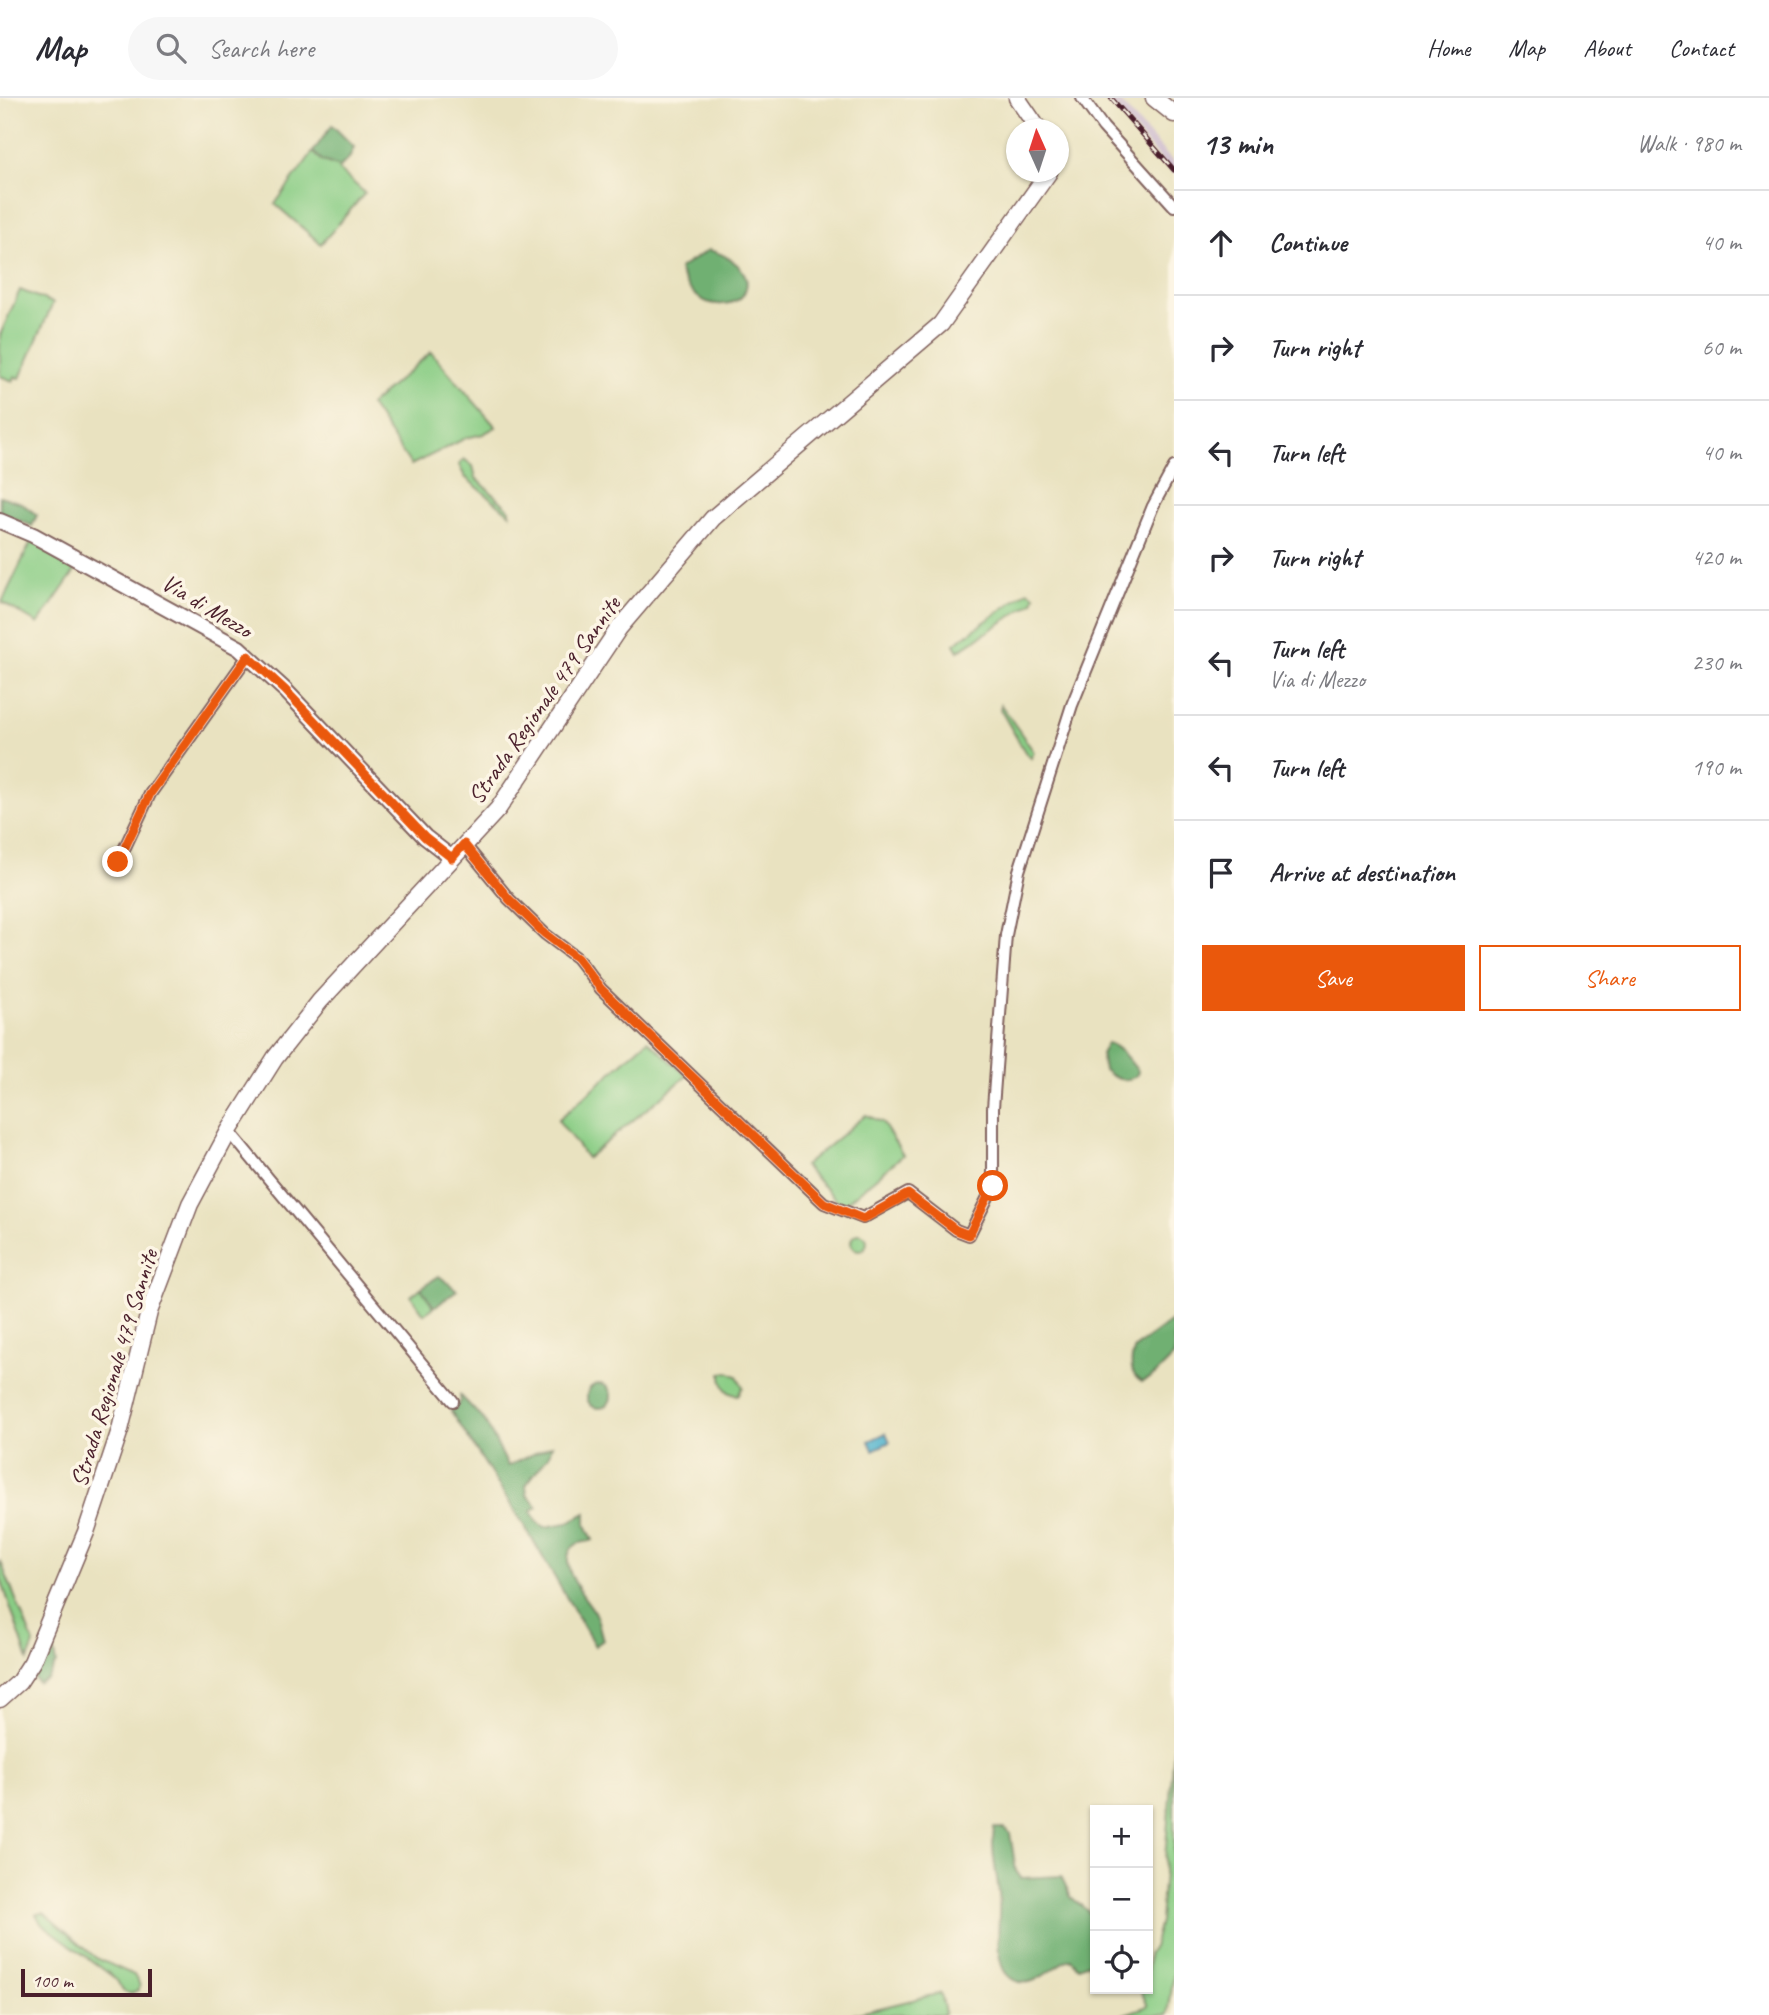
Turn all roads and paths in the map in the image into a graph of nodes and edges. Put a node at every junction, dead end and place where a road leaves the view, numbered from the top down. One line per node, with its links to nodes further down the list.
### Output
1 (1017, 98): 5 (main road)
2 (1082, 98): 7 (street)
3 (1154, 98): 4 (main road)
4 (1174, 114)
5 (1031, 119)
6 (1042, 182): 11 (main road, Strada Regionale 479 Sannite)
7 (1174, 206)
8 (1174, 467): 11 (street)
9 (0, 521): 10 (main road, Via di Mezzo)
10 (248, 656): 12 (main road, Via di Mezzo); 13 (street)
11 (464, 844): 12 (main road, Strada Regionale 479 Sannite)
12 (452, 858): 14 (main road, Strada Regionale 479 Sannite)
13 (118, 862)
14 (229, 1131): 15 (street); 16 (main road, Strada Regionale 479 Sannite)
15 (453, 1401)
16 (0, 1699)

